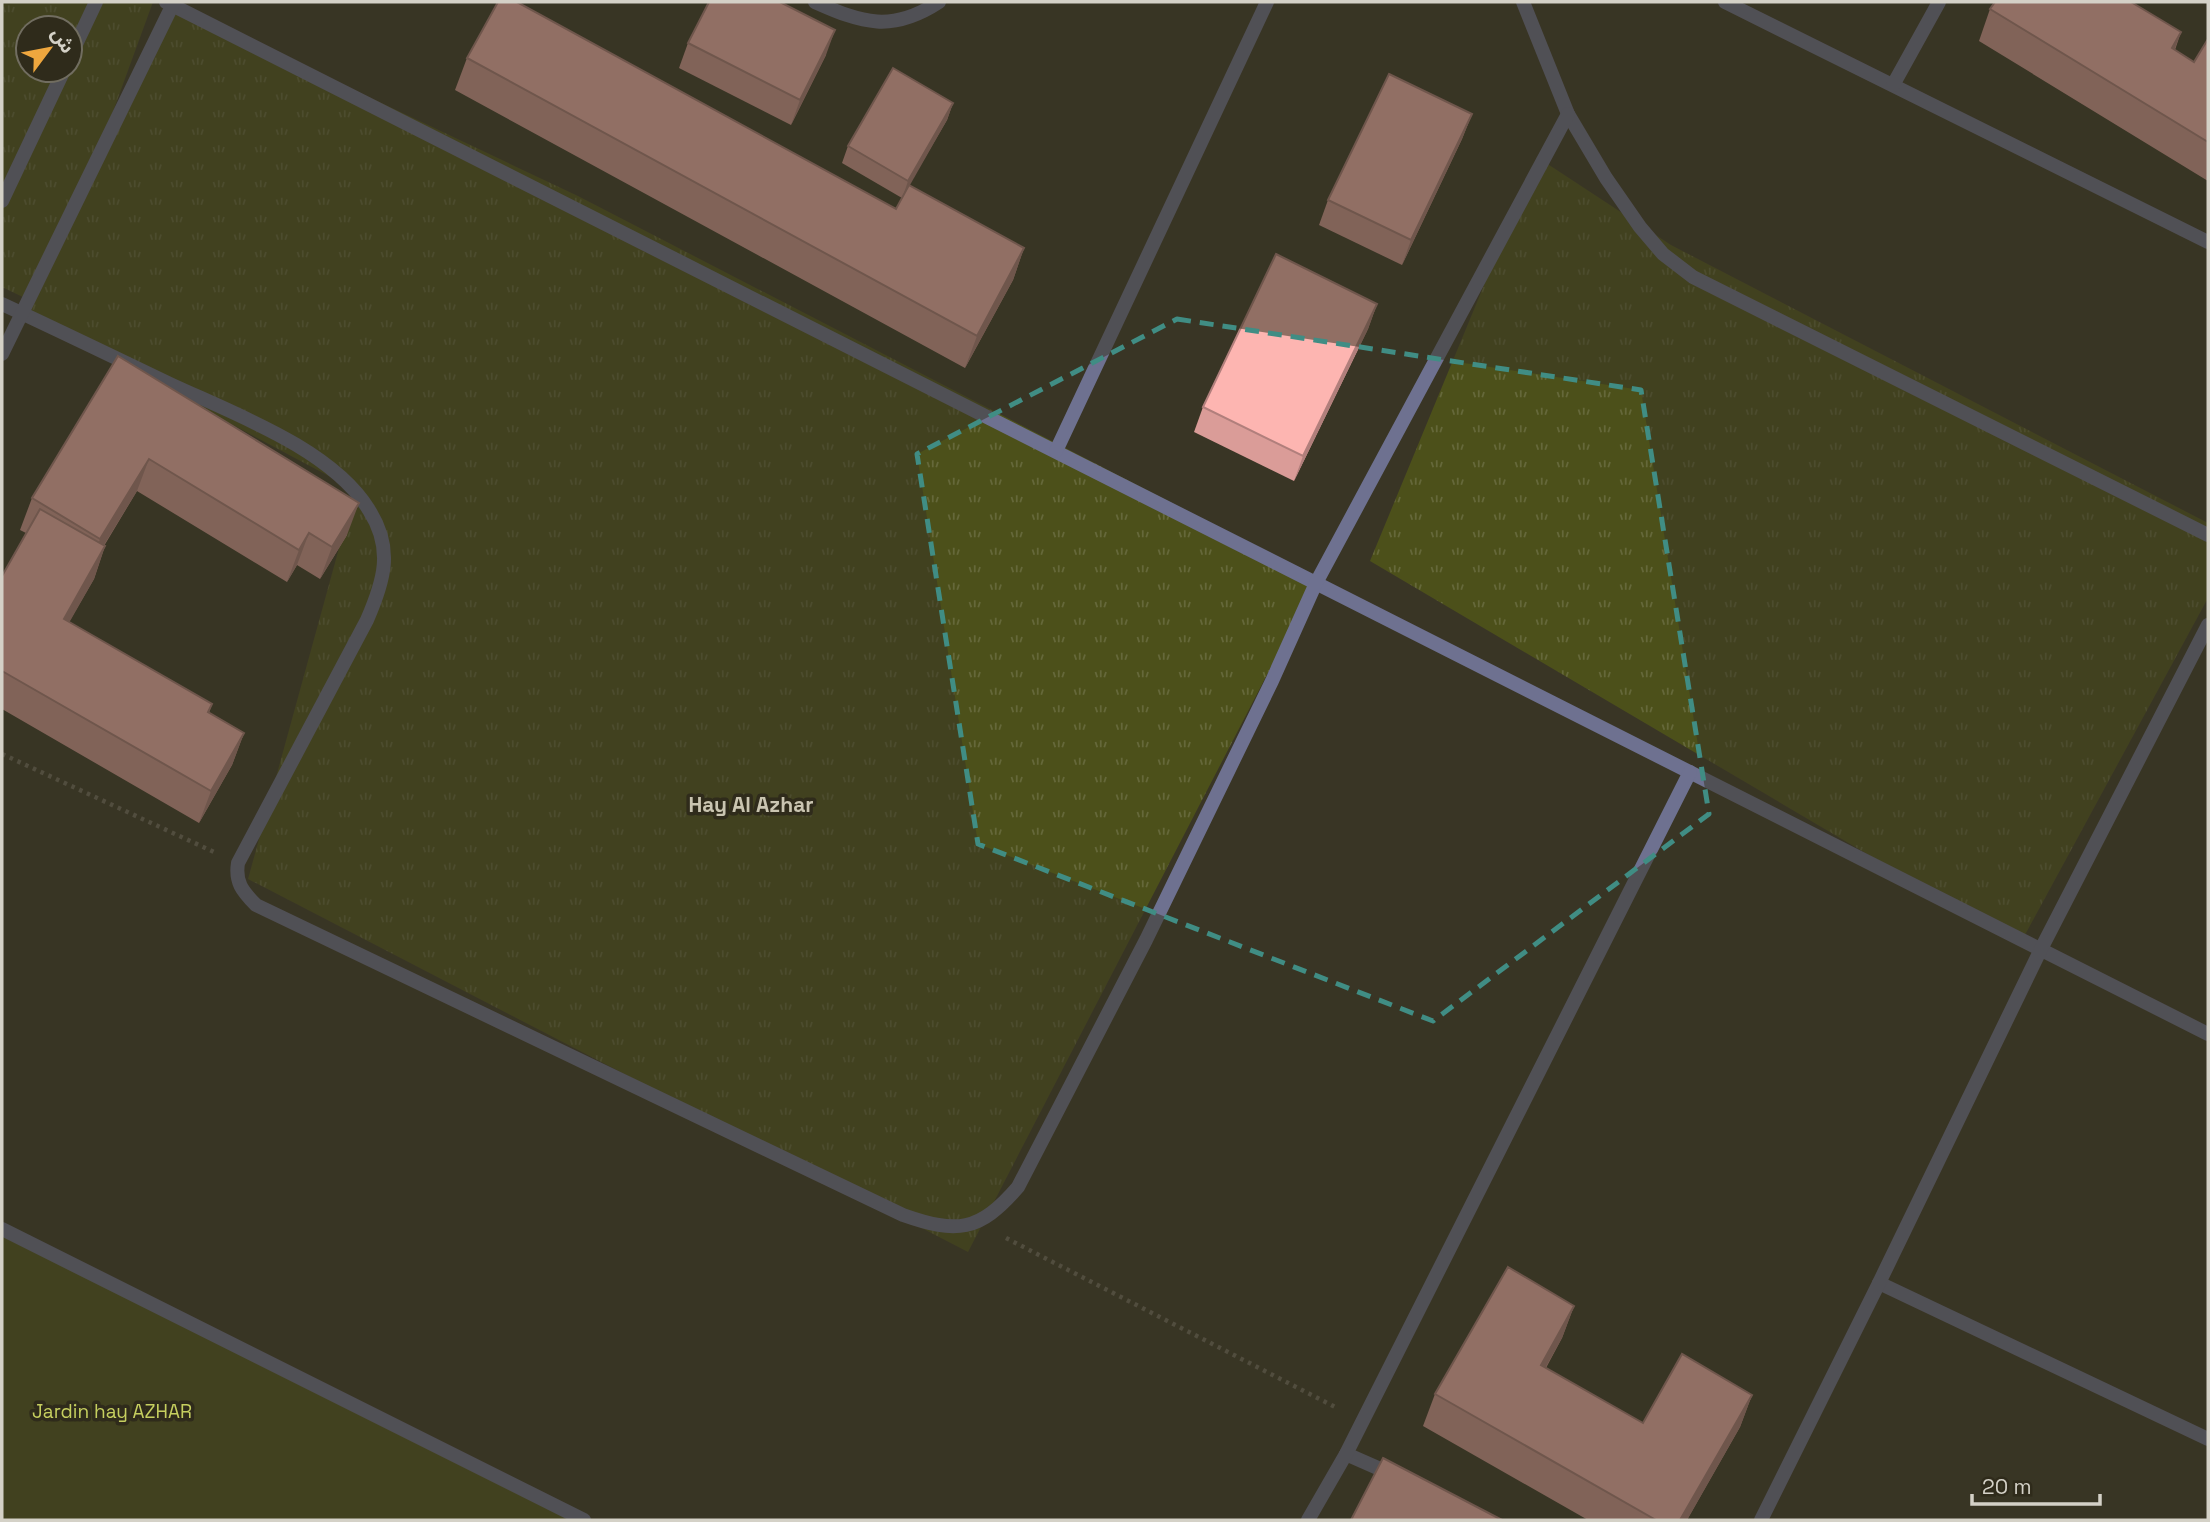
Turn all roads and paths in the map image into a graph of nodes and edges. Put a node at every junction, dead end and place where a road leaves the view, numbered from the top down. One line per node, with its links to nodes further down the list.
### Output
1 (96, 2): 9 (street)
2 (814, 2): 3 (street)
3 (939, 2)
4 (1267, 2): 18 (street)
5 (1523, 2): 12 (street)
6 (1725, 2): 11 (street)
7 (1939, 2): 11 (street)
8 (171, 3): 16 (street); 18 (street)
9 (84, 27)
10 (57, 84): 13 (street)
11 (1893, 85): 14 (street)
12 (1568, 114): 19 (street); 20 (street)
13 (2, 201)
14 (2208, 242)
15 (2, 304): 16 (street)
16 (23, 313): 17 (street); 24 (street)
17 (2, 354)
18 (1056, 451): 20 (street)
19 (2208, 535)
20 (1316, 583): 23 (street); 27 (street)
21 (2208, 625): 25 (street)
22 (2, 754): 24 (path)
23 (1690, 772): 25 (street); 30 (street)
24 (238, 863): 27 (street)
25 (2041, 949): 26 (street); 29 (street)
26 (2208, 1034)
27 (977, 1223): 30 (path)
28 (2, 1230): 34 (street)
29 (1879, 1283): 31 (street); 36 (street)
30 (1362, 1421): 32 (street)
31 (2208, 1439)
32 (1346, 1454): 33 (street); 35 (street)
33 (1407, 1481)
34 (584, 1520)
35 (1308, 1520)
36 (1760, 1520)

